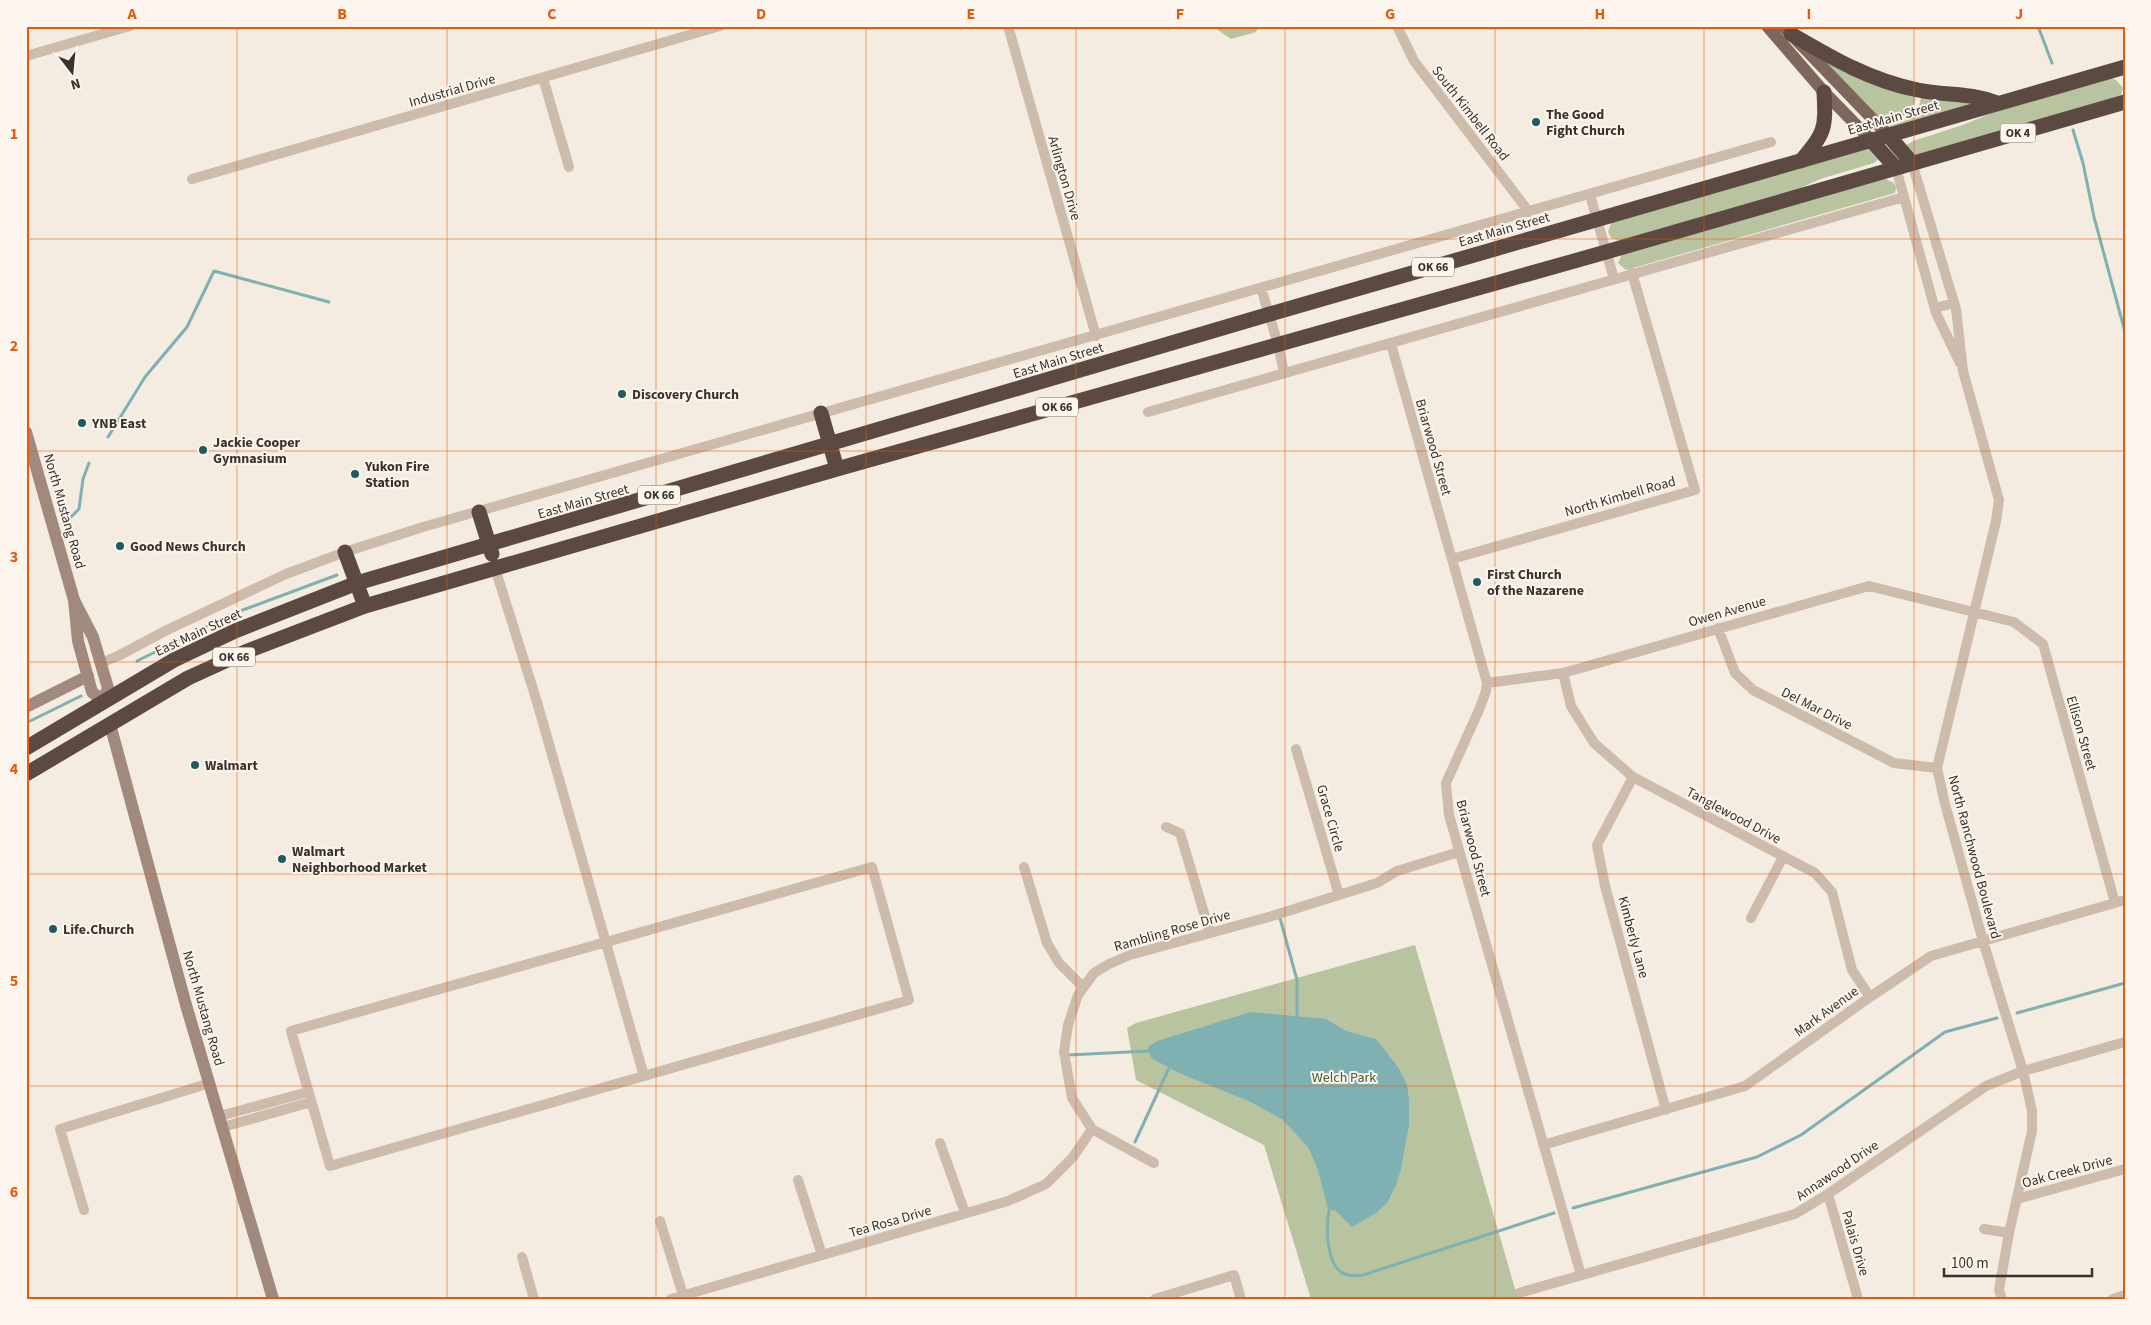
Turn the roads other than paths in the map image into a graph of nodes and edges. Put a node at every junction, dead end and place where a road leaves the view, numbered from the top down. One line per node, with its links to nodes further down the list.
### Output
1 (130, 26): 7 (street)
2 (720, 26): 9 (street, Industrial Drive)
3 (1008, 26): 34 (street, Arlington Drive)
4 (1397, 26): 23 (street, South Kimbell Road)
5 (1767, 26): 10 (main road)
6 (1787, 30): 12 (highway, OK 4); 13 (main road)
7 (26, 56)
8 (2124, 70): 12 (highway, East Main Street / OK 4)
9 (543, 78): 18 (street); 20 (street, Industrial Drive)
10 (1824, 92): 14 (main road); 16 (highway)
11 (2125, 102): 17 (highway, OK 4)
12 (1997, 103): 13 (highway, East Main Street / OK 66)
13 (1888, 135): 14 (highway, East Main Street / OK 66); 17 (highway)
14 (1871, 140): 16 (highway, East Main Street / OK 66); 19 (highway)
15 (1771, 142): 21 (street, East Main Street)
16 (1801, 161): 24 (highway, East Main Street / OK 66)
17 (1912, 163): 19 (highway, OK 4); 25 (street, North Ranchwood Boulevard)
18 (568, 166)
19 (1896, 168): 22 (street, North Ranchwood Boulevard); 26 (highway, OK 66)
20 (192, 179)
21 (1590, 196): 23 (street, East Main Street); 24 (street)
22 (1904, 197): 27 (street, North Ranchwood Boulevard); 28 (street)
23 (1529, 212): 30 (street, East Main Street)
24 (1596, 220): 26 (street); 33 (highway, East Main Street / OK 66)
25 (1937, 248): 27 (street); 31 (street, North Ranchwood Boulevard)
26 (1606, 252): 29 (street); 35 (highway, OK 66)
27 (1920, 254): 32 (street, North Ranchwood Boulevard)
28 (1632, 273): 29 (street); 47 (street, North Kimbell Road)
29 (1614, 279): 36 (street)
30 (1261, 288): 33 (street); 34 (street, East Main Street)
31 (1954, 303): 32 (street); 37 (street, North Ranchwood Boulevard)
32 (1935, 308): 37 (street, North Ranchwood Boulevard)
33 (1270, 314): 35 (street); 42 (highway, East Main Street / OK 66)
34 (1096, 336): 40 (street, East Main Street)
35 (1278, 344): 38 (street); 43 (highway, OK 66)
36 (1391, 344): 38 (street); 47 (street, Briarwood Street)
37 (1964, 371): 52 (street, North Ranchwood Boulevard)
38 (1284, 373): 39 (street)
39 (1148, 412)
40 (821, 413): 42 (highway); 44 (street, East Main Street)
41 (26, 432): 50 (street, North Mustang Road)
42 (830, 445): 43 (highway); 45 (highway, East Main Street / OK 66)
43 (837, 470): 48 (highway, OK 66)
44 (480, 512): 45 (highway); 46 (street, East Main Street)
45 (489, 546): 48 (highway); 49 (highway, East Main Street / OK 66)
46 (345, 552): 49 (highway); 54 (street, East Main Street)
47 (1452, 559): 57 (street, Briarwood Street)
48 (496, 568): 51 (highway, OK 66); 75 (street)
49 (357, 583): 51 (highway); 58 (highway, East Main Street / OK 66)
50 (74, 600): 54 (street, North Mustang Road); 56 (street, North Mustang Road)
51 (365, 606): 60 (highway, OK 66)
52 (1974, 613): 53 (street, Owen Avenue); 63 (street, North Ranchwood Boulevard); 71 (street, Ellison Street)
53 (1718, 628): 55 (street, Owen Avenue); 63 (street, Del Mar Drive)
54 (101, 663): 58 (street, North Mustang Road)
55 (1563, 673): 57 (street, Owen Avenue); 65 (street, Tanglewood Drive)
56 (88, 676): 58 (street, North Mustang Road); 59 (street)
57 (1487, 683): 67 (street, Briarwood Street)
58 (103, 701): 60 (highway); 61 (highway, East Main Street / OK 66)
59 (26, 707)
60 (110, 724): 64 (highway, OK 66); 81 (street, North Mustang Road)
61 (26, 748)
62 (1296, 749): 70 (street, Grace Circle)
63 (1938, 768): 74 (street, North Ranchwood Boulevard)
64 (26, 774)
65 (1634, 777): 68 (street, Tanglewood Drive); 83 (street, Kimberly Lane)
66 (1166, 827): 73 (street)
67 (1459, 852): 70 (street, Rambling Rose Drive); 87 (street, Briarwood Street)
68 (1783, 857): 72 (street); 77 (street, Tanglewood Drive)
69 (1024, 868): 76 (street)
70 (1339, 895): 73 (street, Rambling Rose Drive)
71 (2120, 902): 74 (street, Mark Avenue)
72 (1751, 918)
73 (1210, 933): 76 (street, Rambling Rose Drive)
74 (1983, 941): 77 (street, Mark Avenue); 79 (street, North Ranchwood Boulevard)
75 (606, 942): 80 (street); 80 (street); 82 (street)
76 (1084, 987): 85 (street, Rambling Rose Drive)
77 (1870, 997): 83 (street, Mark Avenue)
78 (2125, 1042): 79 (street, Annawood Drive)
79 (2023, 1071): 91 (street, Annawood Drive); 92 (street, North Ranchwood Boulevard)
80 (644, 1076): 82 (street)
81 (210, 1083): 84 (street, North Mustang Road); 93 (street)
82 (310, 1097): 84 (street)
83 (1666, 1110): 87 (street, Mark Avenue)
84 (221, 1121): 104 (street, North Mustang Road)
85 (1092, 1129): 88 (street, Rambling Rose Drive); 94 (street, Tea Rosa Drive)
86 (940, 1143): 94 (street)
87 (1543, 1145): 100 (street, Briarwood Street)
88 (1154, 1163)
89 (2125, 1169): 92 (street, Oak Creek Drive)
90 (798, 1180): 98 (street)
91 (1828, 1194): 100 (street, Annawood Drive); 109 (street, Palais Drive)
92 (2017, 1199): 97 (street, North Ranchwood Boulevard)
93 (84, 1210)
94 (965, 1213): 98 (street, Tea Rosa Drive)
95 (660, 1221): 102 (street)
96 (1984, 1229): 97 (street)
97 (2009, 1233): 110 (street, North Ranchwood Boulevard)
98 (822, 1255): 102 (street, Tea Rosa Drive)
99 (522, 1257): 105 (street)
100 (1581, 1275): 101 (street, Annawood Drive)
101 (1519, 1293)
102 (683, 1295): 106 (street, Tea Rosa Drive)
103 (2125, 1295): 111 (street)
104 (273, 1299)
105 (534, 1299)
106 (671, 1299)
107 (1155, 1299): 108 (street)
108 (1241, 1299)
109 (1858, 1299)
110 (2002, 1299)
111 (2112, 1299)

